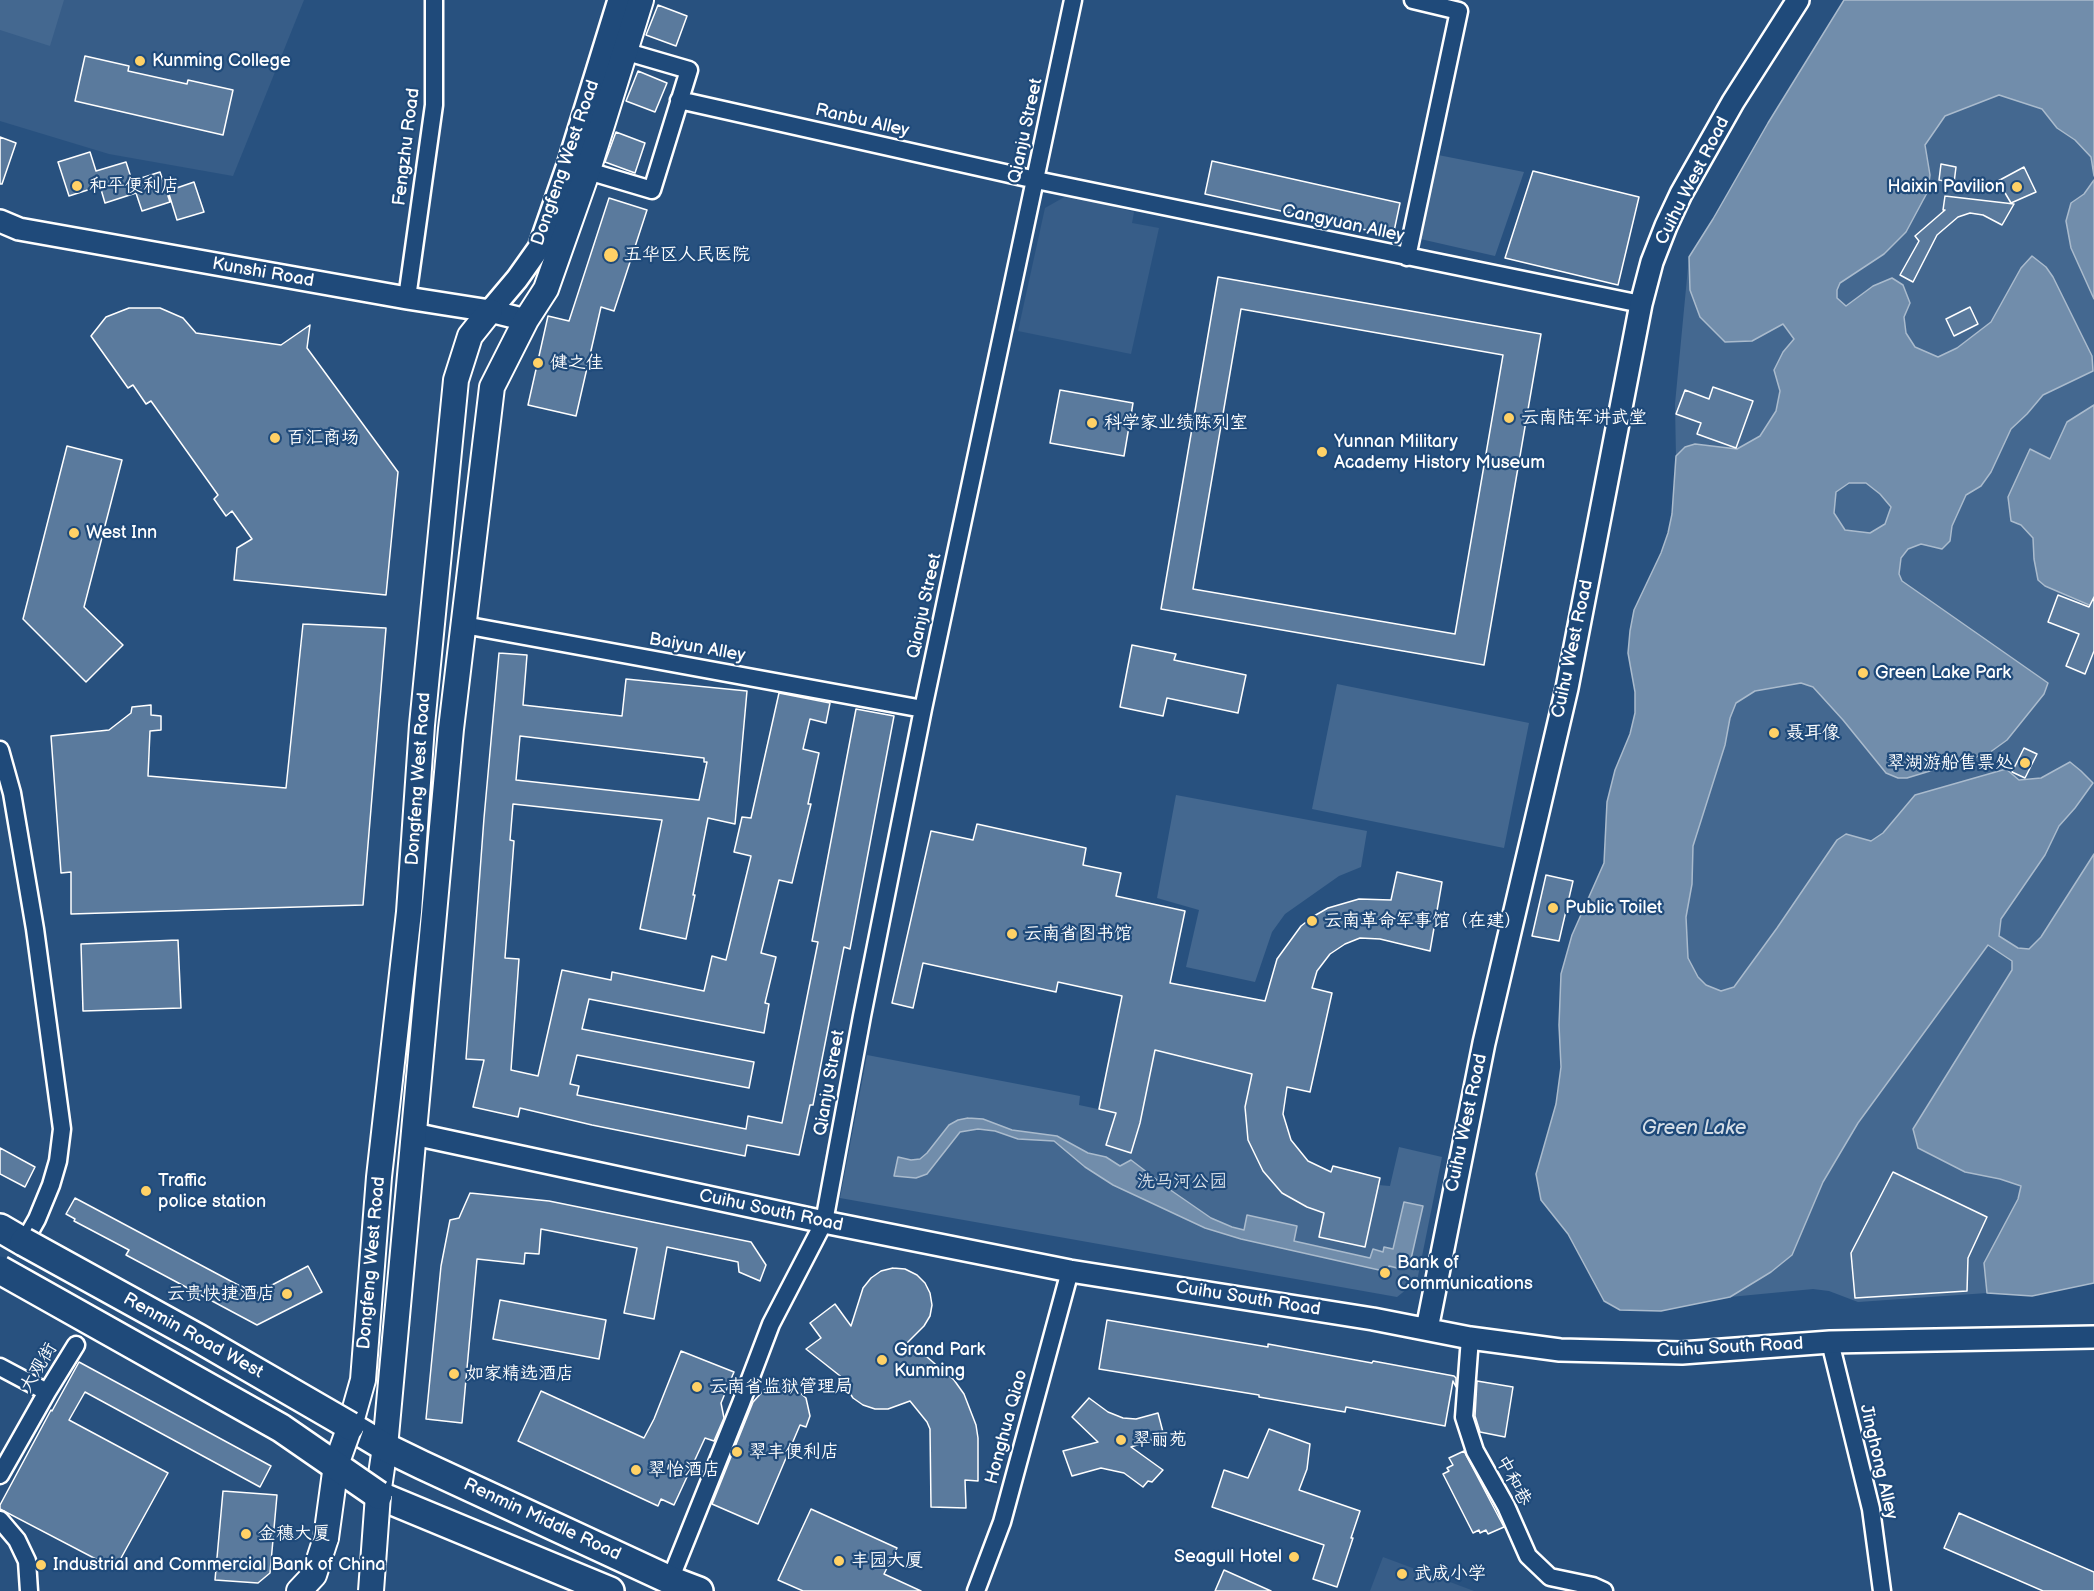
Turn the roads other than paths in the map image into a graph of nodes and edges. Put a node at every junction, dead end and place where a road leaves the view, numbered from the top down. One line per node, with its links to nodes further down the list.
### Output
1 (434, 0): 13 (street, Fengzhu Road)
2 (619, 0): 7 (street, Dongfeng West Road)
3 (641, 0): 7 (main road, Dongfeng West Road)
4 (1073, 0): 10 (street, Qianju Street)
5 (1413, 0): 12 (street)
6 (1798, 0): 14 (street, Cuihu West Road)
7 (616, 48): 8 (street); 9 (main road, Dongfeng West Road)
8 (680, 100): 9 (street); 10 (street, Ranbu Alley)
9 (578, 168): 15 (street, Dongfeng West Road); 16 (main road, Dongfeng West Road)
10 (1036, 180): 12 (street, Cangyuan Alley); 18 (street, Qianju Street)
11 (0, 221): 13 (street, Kunshi Road)
12 (1407, 257): 14 (street, Cangyuan Alley)
13 (407, 298): 15 (street, Kunshi Road)
14 (1641, 304): 26 (street, Cuihu West Road)
15 (490, 311): 16 (street, Kunshi Road); 33 (main road, Dongfeng West Road)
16 (526, 320): 17 (main road, Dongfeng West Road)
17 (464, 625): 18 (street, Baiyun Alley); 20 (main road, Dongfeng West Road)
18 (923, 709): 21 (street, Qianju Street)
19 (0, 750): 23 (street)
20 (414, 1134): 21 (street, Cuihu South Road); 34 (main road, Dongfeng West Road)
21 (824, 1222): 25 (street, Cuihu South Road); 40 (street, Qianju Street)
22 (0, 1228): 23 (main road, Renmin Road West)
23 (24, 1242): 33 (main road, Renmin Road West, bridge)
24 (0, 1270): 35 (main road, Renmin Road West, bridge)
25 (1070, 1271): 26 (street, Cuihu South Road); 47 (street, Honghua Qiao)
26 (1427, 1329): 28 (street, Cuihu South Road)
27 (2094, 1337): 29 (street, Cuihu South Road)
28 (1470, 1338): 29 (street, Cuihu South Road); 48 (street, 中和巷)
29 (1830, 1342): 49 (street, Jinghong Alley)
30 (76, 1345): 32 (street, 大观街)
31 (0, 1367): 32 (street)
32 (47, 1392): 36 (street, 大观街)
33 (350, 1426): 34 (main road, Renmin Road West); 35 (main road, Dongfeng West Road, bridge)
34 (385, 1447): 37 (main road, Dongfeng West Road); 40 (main road, Renmin Middle Road)
35 (336, 1464): 37 (main road, Renmin Road West, bridge); 39 (main road, Dongfeng West Road, bridge)
36 (0, 1475)
37 (378, 1495): 44 (main road, Dongfeng West Road, bridge); 45 (main road, Renmin Middle Road)
38 (0, 1520): 41 (street)
39 (326, 1538): 42 (main road); 43 (main road, Dongfeng West Road)
40 (666, 1577): 46 (main road, Renmin Middle Road)
41 (29, 1591)
42 (299, 1591)
43 (323, 1591)
44 (371, 1591)
45 (610, 1591)
46 (699, 1591)
47 (976, 1591)
48 (1604, 1591)
49 (1882, 1591)

